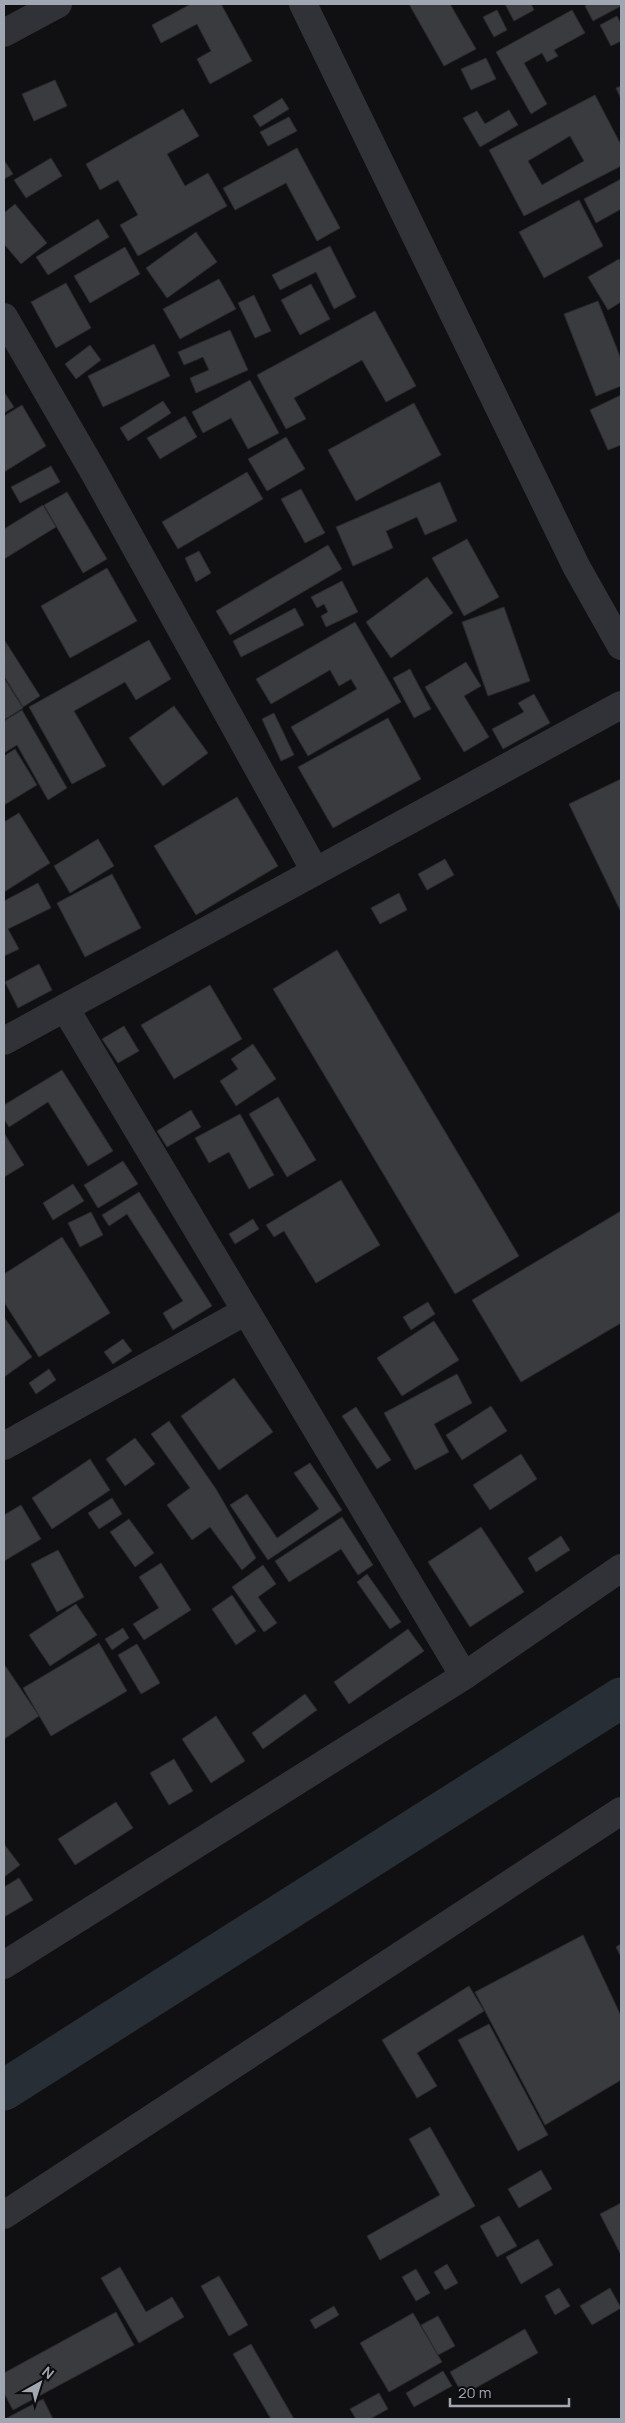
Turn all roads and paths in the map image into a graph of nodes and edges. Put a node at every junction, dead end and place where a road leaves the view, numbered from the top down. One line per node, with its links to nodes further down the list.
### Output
1 (58, 4): 3 (street)
2 (303, 4): 5 (street)
3 (4, 33)
4 (4, 317): 7 (street)
5 (621, 646)
6 (621, 705): 7 (street)
7 (315, 871): 8 (street)
8 (64, 1008): 9 (street); 10 (street)
9 (4, 1041)
10 (246, 1311): 11 (street); 13 (street)
11 (4, 1446)
12 (621, 1568): 13 (street)
13 (464, 1676): 15 (street)
14 (621, 1811): 16 (street)
15 (4, 1965)
16 (4, 2215)

